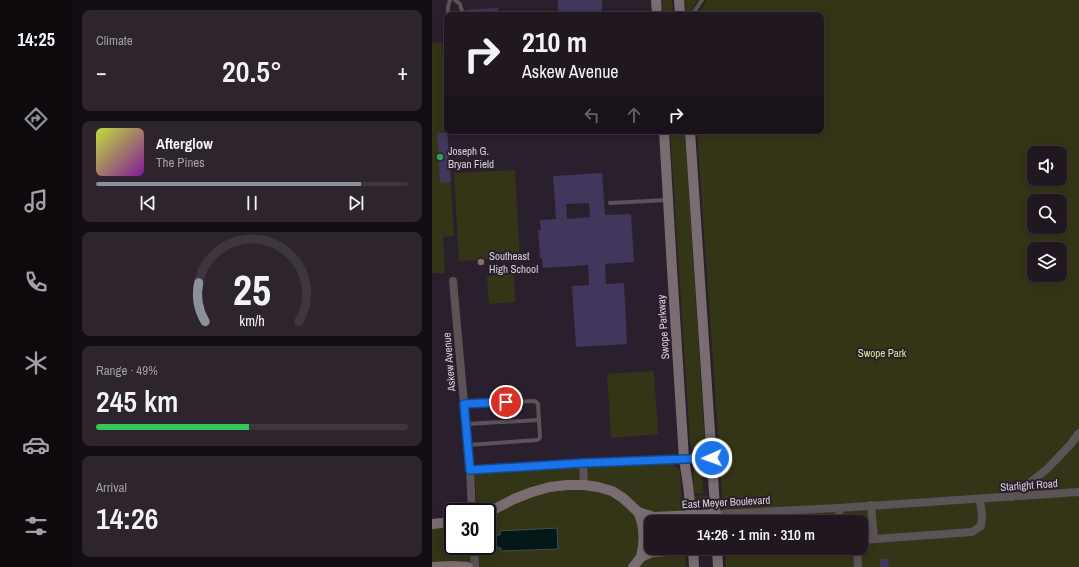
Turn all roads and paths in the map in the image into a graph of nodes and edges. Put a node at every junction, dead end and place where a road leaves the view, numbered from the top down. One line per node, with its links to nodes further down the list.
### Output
1 (450, 0): 6 (lane)
2 (455, 0): 7 (lane)
3 (656, 0): 8 (main road)
4 (679, 0): 9 (main road)
5 (702, 0): 10 (lane)
6 (448, 12)
7 (462, 12)
8 (657, 12)
9 (680, 12)
10 (694, 12)
11 (664, 134): 13 (main road, Swope Parkway)
12 (690, 134): 21 (main road)
13 (668, 200): 14 (lane); 22 (main road, Swope Parkway)
14 (610, 203)
15 (453, 281): 16 (street, Askew Avenue)
16 (464, 404): 17 (lane); 18 (street, Askew Avenue)
17 (539, 420): 18 (lane); 20 (lane)
18 (466, 424): 20 (street, Askew Avenue)
19 (1079, 433): 27 (street)
20 (468, 445): 24 (street, Askew Avenue)
21 (712, 458): 22 (street); 36 (main road)
22 (684, 459): 23 (street); 35 (main road, Swope Parkway)
23 (583, 463): 24 (street); 25 (street)
24 (470, 470): 29 (street, Askew Avenue)
25 (584, 485): 31 (main road, East Meyer Boulevard); 33 (main road, East Meyer Boulevard)
26 (1079, 492): 27 (street, Starlight Road)
27 (1012, 497): 28 (street, Starlight Road)
28 (980, 499): 30 (street, East Meyer Boulevard); 42 (street)
29 (472, 503)
30 (871, 506): 32 (street, East Meyer Boulevard); 42 (street)
31 (496, 508)
32 (839, 508): 37 (street, East Meyer Boulevard); 38 (street)
33 (638, 512): 34 (main road, East Meyer Boulevard); 48 (main road)
34 (648, 515)
35 (691, 515)
36 (716, 515)
37 (753, 515)
38 (840, 515)
39 (444, 523): 40 (main road)
40 (432, 524)
41 (868, 539): 42 (street)
42 (874, 539)
43 (474, 555): 51 (street)
44 (646, 555): 48 (main road)
45 (693, 555): 53 (main road)
46 (717, 555): 54 (main road)
47 (857, 555): 55 (street)
48 (641, 558): 52 (main road)
49 (432, 566): 50 (main road)
50 (468, 567)
51 (475, 567)
52 (633, 567)
53 (694, 567)
54 (718, 567)
55 (858, 567)

